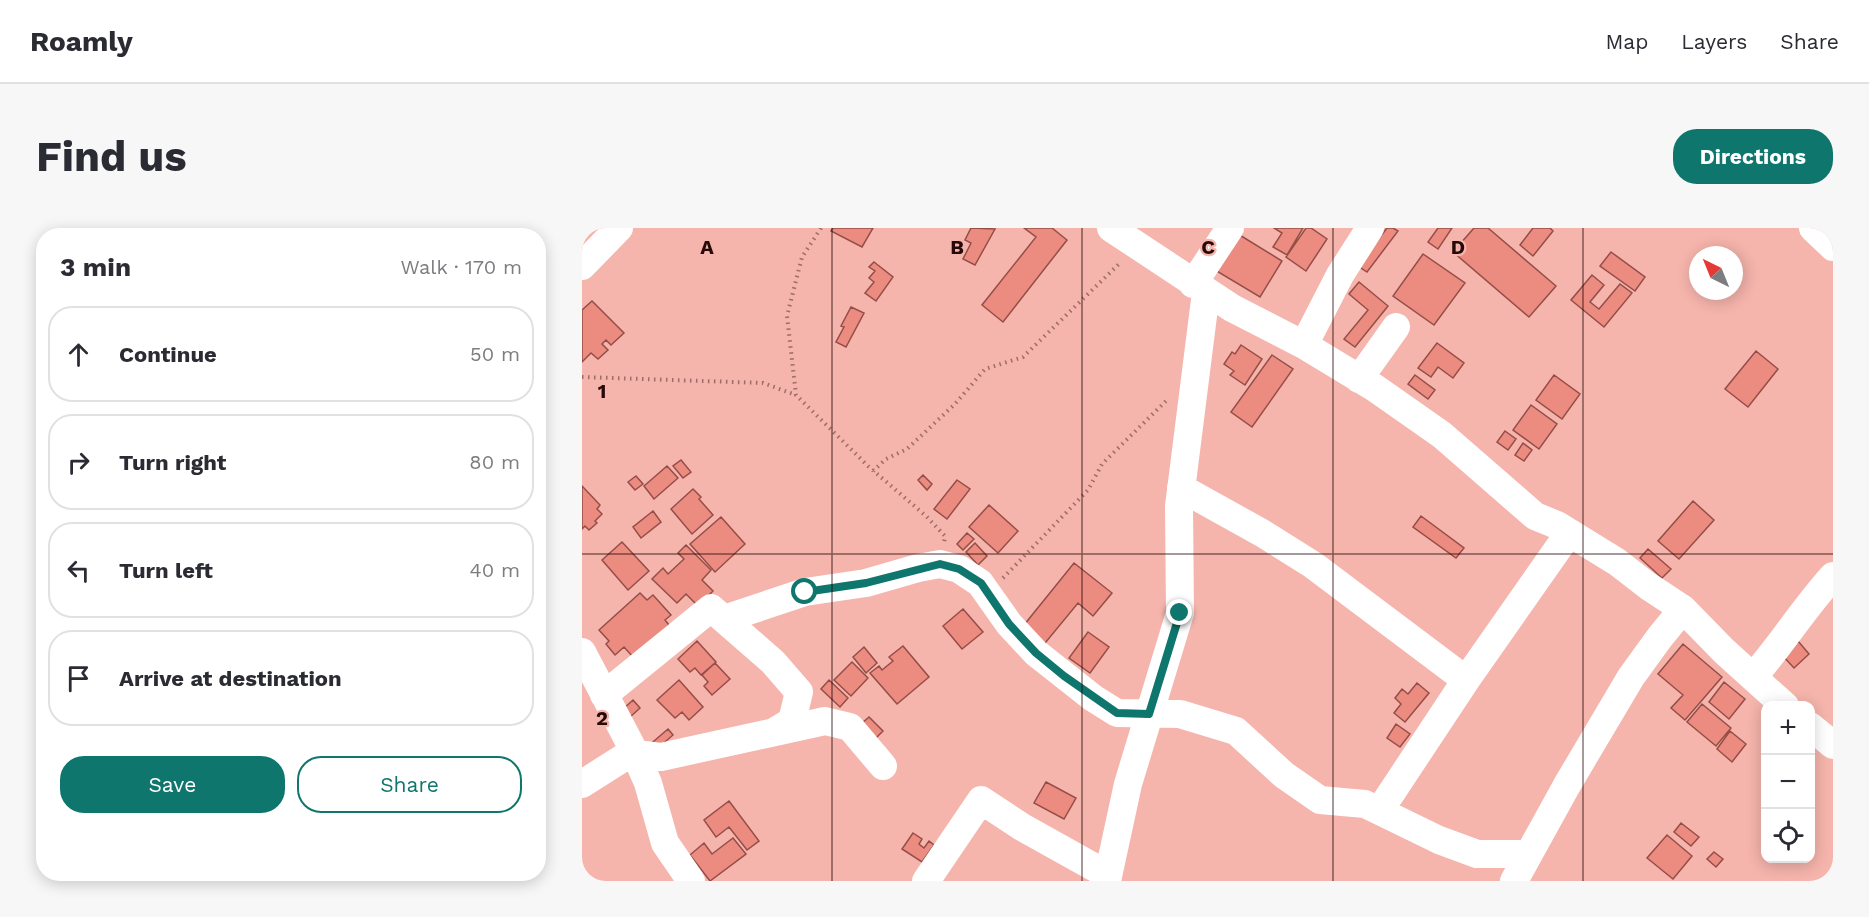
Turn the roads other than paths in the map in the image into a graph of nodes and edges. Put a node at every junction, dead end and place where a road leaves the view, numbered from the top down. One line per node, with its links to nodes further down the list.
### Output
1 (619, 228): 9 (street)
2 (1112, 228): 6 (street)
3 (1230, 228): 10 (street)
4 (1370, 228): 7 (street)
5 (1813, 228): 8 (street)
6 (1141, 236): 10 (street)
7 (1352, 240): 12 (street)
8 (1833, 246)
9 (582, 266)
10 (1200, 288): 12 (street); 14 (street)
11 (1396, 327): 13 (street)
12 (1304, 345): 13 (street)
13 (1359, 379): 15 (street)
14 (1181, 488): 21 (street); 25 (street)
15 (1569, 533): 17 (street); 21 (street)
16 (1833, 576): 20 (street)
17 (1683, 609): 20 (street); 34 (street)
18 (724, 619): 22 (street); 23 (street); 25 (street)
19 (582, 652): 23 (street)
20 (1753, 677): 24 (street)
21 (1466, 680): 33 (street)
22 (799, 692): 26 (street); 28 (street)
23 (604, 695): 30 (street)
24 (1780, 701)
25 (1149, 714): 33 (street); 35 (street)
26 (850, 727): 28 (street); 31 (street)
27 (1815, 730): 29 (street)
28 (774, 732): 30 (street)
29 (1833, 745)
30 (635, 753): 32 (street); 36 (street)
31 (883, 766)
32 (582, 784)
33 (1380, 810): 34 (street)
34 (1527, 854): 38 (street)
35 (1108, 878): 37 (street)
36 (691, 881)
37 (926, 881)
38 (1514, 881)

